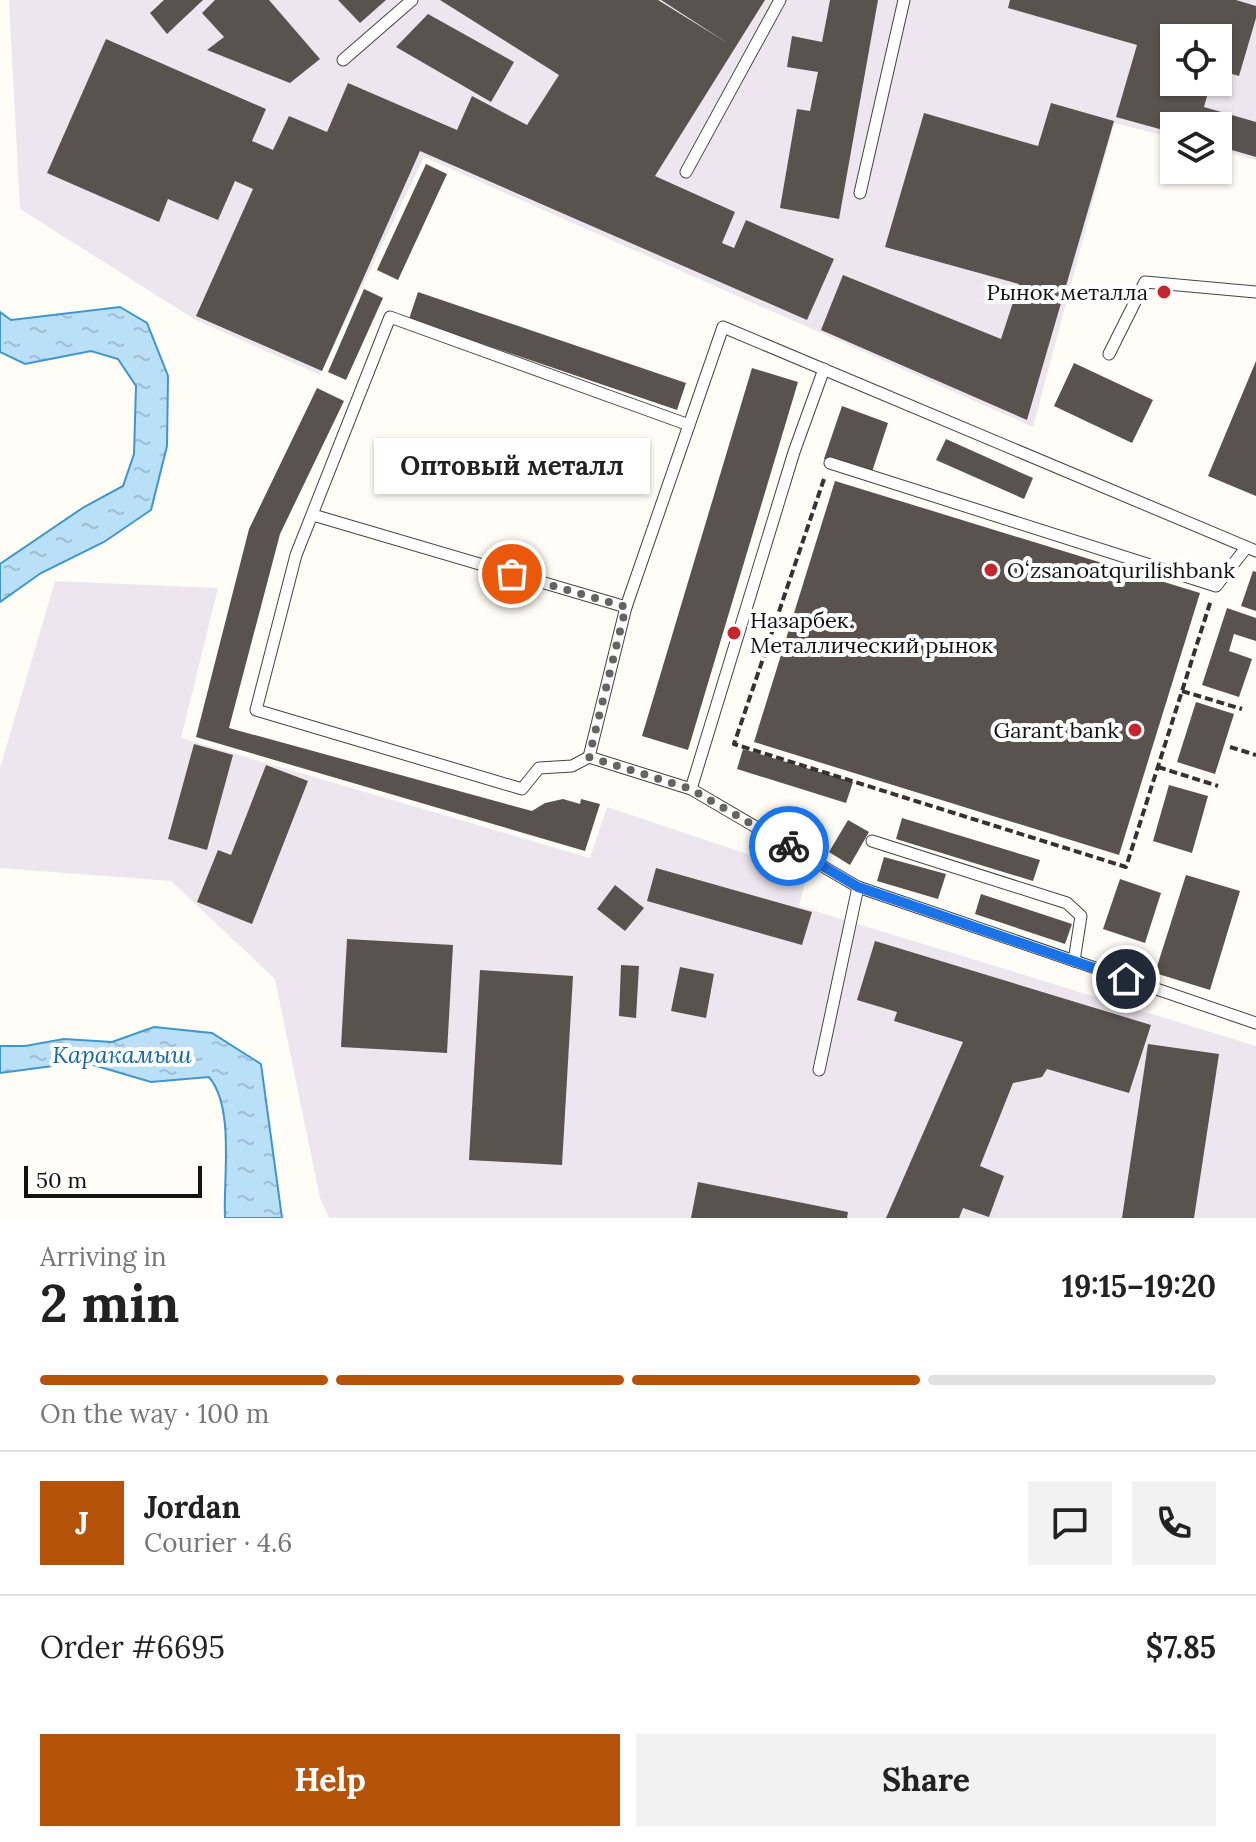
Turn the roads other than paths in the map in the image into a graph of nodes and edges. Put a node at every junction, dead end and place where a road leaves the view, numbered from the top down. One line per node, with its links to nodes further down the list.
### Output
1 (412, 0): 4 (lane)
2 (780, 0): 5 (lane)
3 (904, 0): 6 (lane)
4 (343, 60)
5 (686, 172)
6 (860, 193)
7 (1256, 292): 8 (lane)
8 (1109, 354)
9 (824, 369): 10 (lane); 13 (lane); 16 (lane)
10 (689, 425): 12 (lane); 14 (lane)
11 (830, 463): 13 (lane)
12 (313, 515): 14 (lane); 15 (lane)
13 (1251, 549)
14 (626, 607): 15 (lane)
15 (589, 757): 16 (lane)
16 (691, 789): 18 (lane)
17 (872, 841): 19 (lane)
18 (858, 887): 19 (lane); 21 (lane)
19 (1074, 961): 20 (lane)
20 (1256, 1023)
21 (819, 1070)

